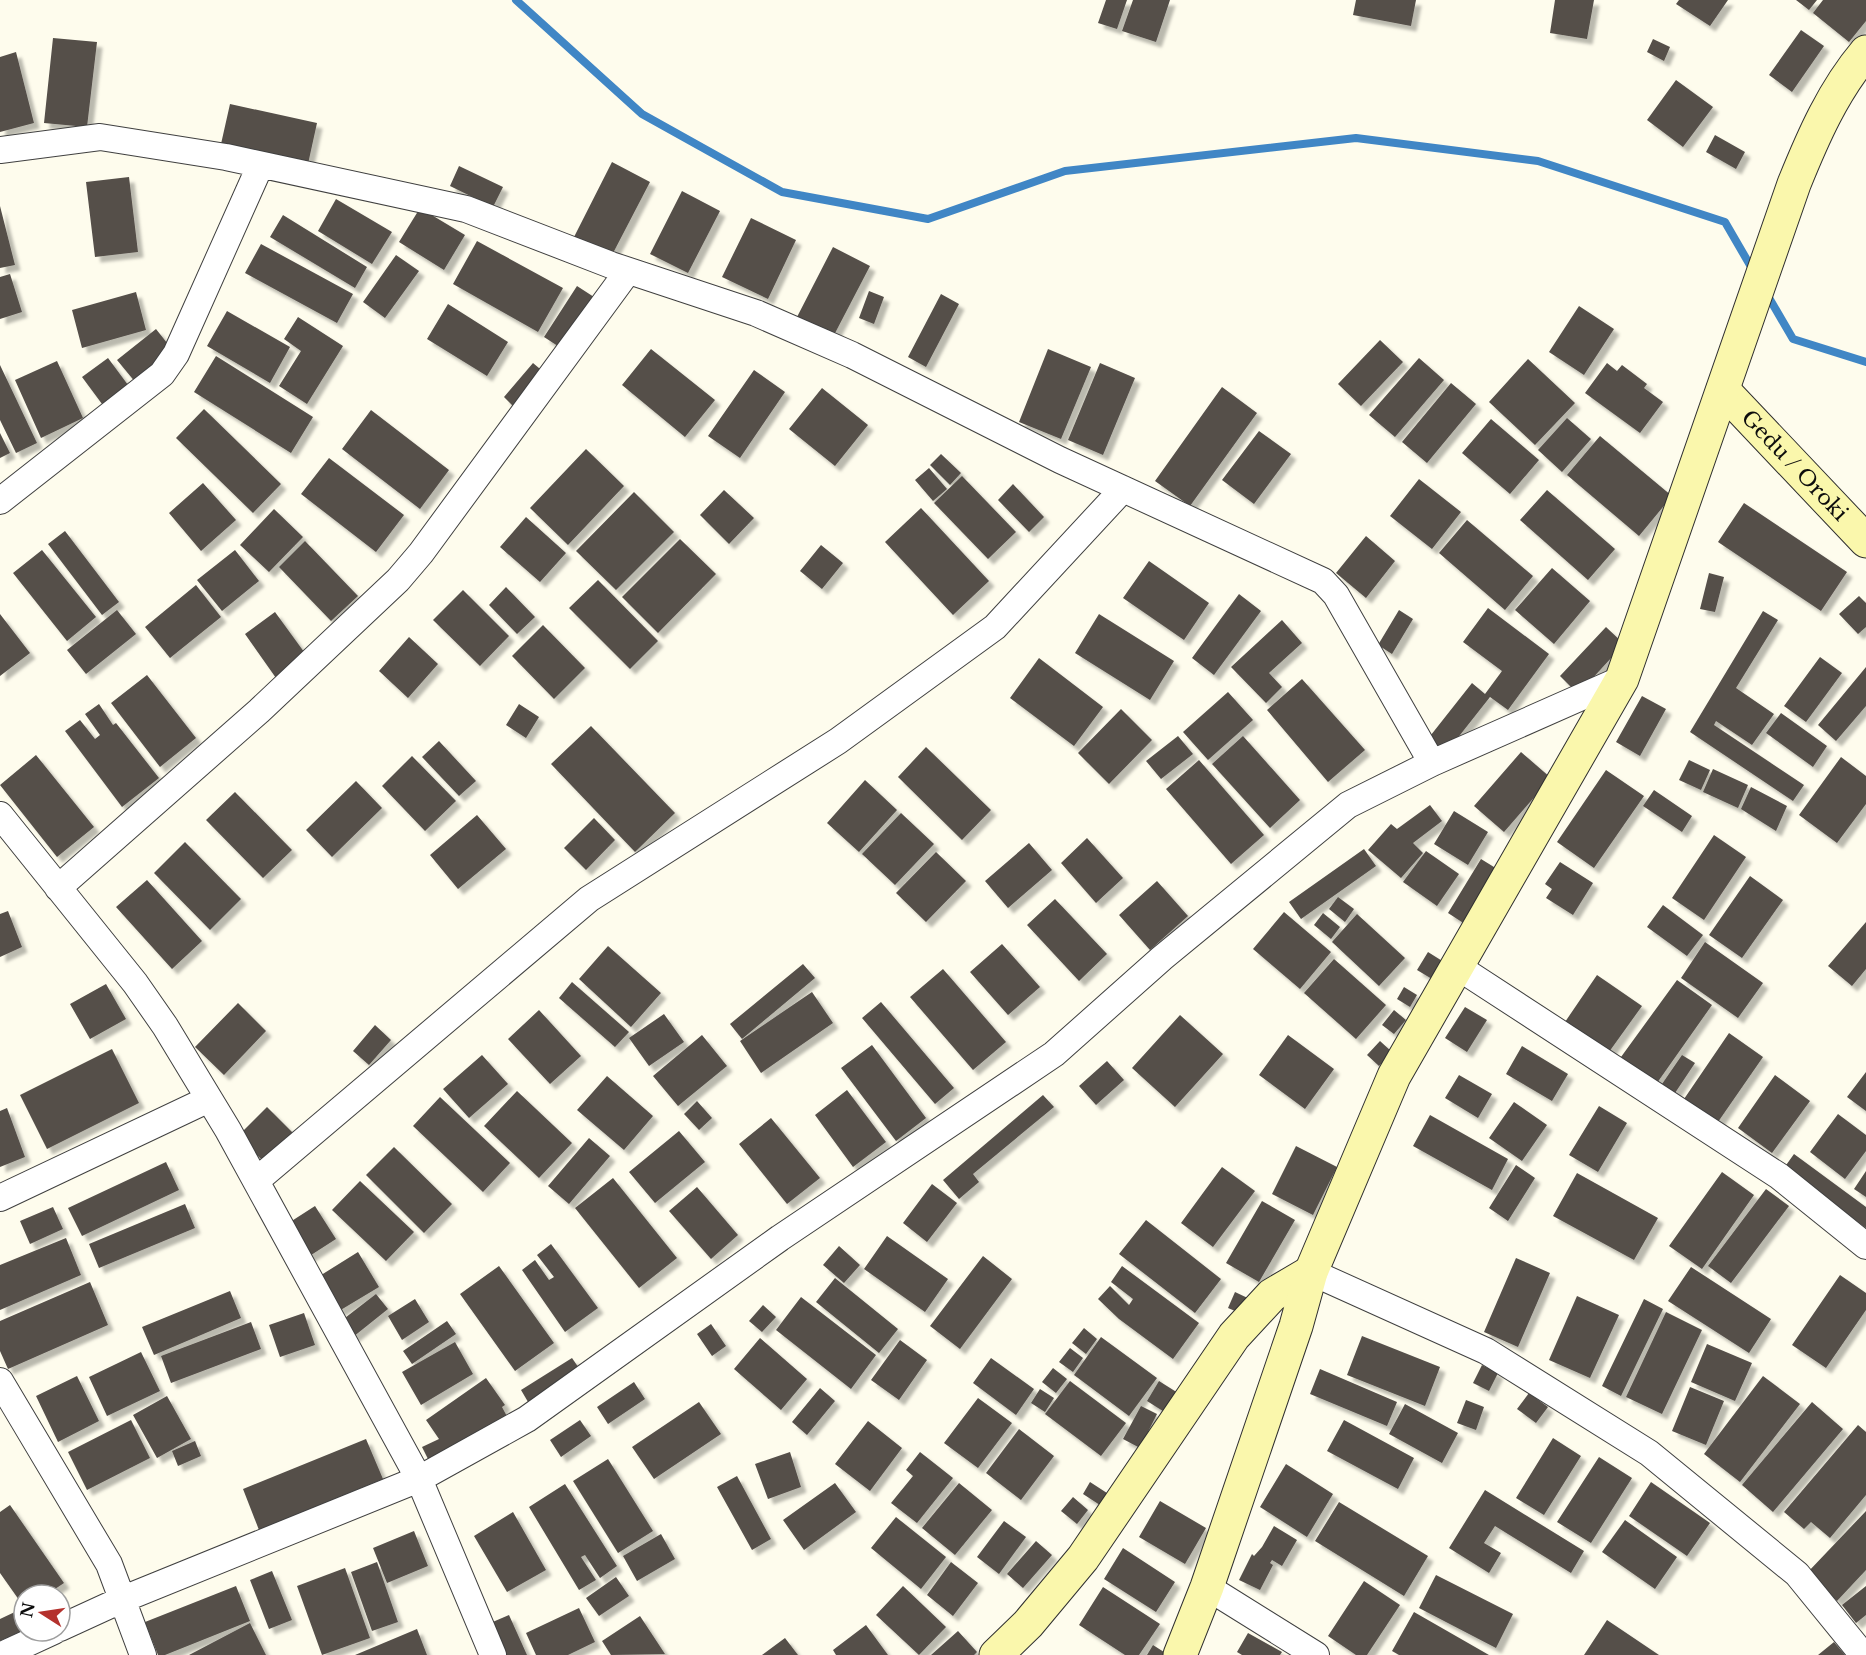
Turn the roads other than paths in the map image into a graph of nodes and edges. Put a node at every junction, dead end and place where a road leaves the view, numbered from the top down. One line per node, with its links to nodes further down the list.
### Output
1 (1866, 52): 5 (street)
2 (0, 150): 3 (street)
3 (260, 166): 4 (street); 7 (street)
4 (628, 271): 6 (street); 12 (street)
5 (1723, 390): 8 (street, Gedu / Oroki); 9 (street)
6 (1123, 489): 10 (street); 15 (street)
7 (0, 501)
8 (1866, 541)
9 (1622, 679): 10 (street); 13 (street)
10 (1432, 762): 20 (street)
11 (0, 815): 12 (street)
12 (58, 888): 14 (street)
13 (1458, 967): 17 (street); 18 (street)
14 (209, 1099): 15 (street); 16 (street)
15 (257, 1180): 20 (street)
16 (0, 1198)
17 (1866, 1246)
18 (1311, 1272): 21 (street); 28 (street); 31 (street)
19 (0, 1381): 22 (street)
20 (419, 1479): 22 (street); 27 (street)
21 (1207, 1587): 29 (street); 30 (street)
22 (121, 1600): 23 (street); 26 (street)
23 (72, 1622)
24 (28, 1643): 25 (street)
25 (2, 1655)
26 (143, 1655)
27 (493, 1655)
28 (996, 1655)
29 (1180, 1655)
30 (1316, 1655)
31 (1863, 1655)

